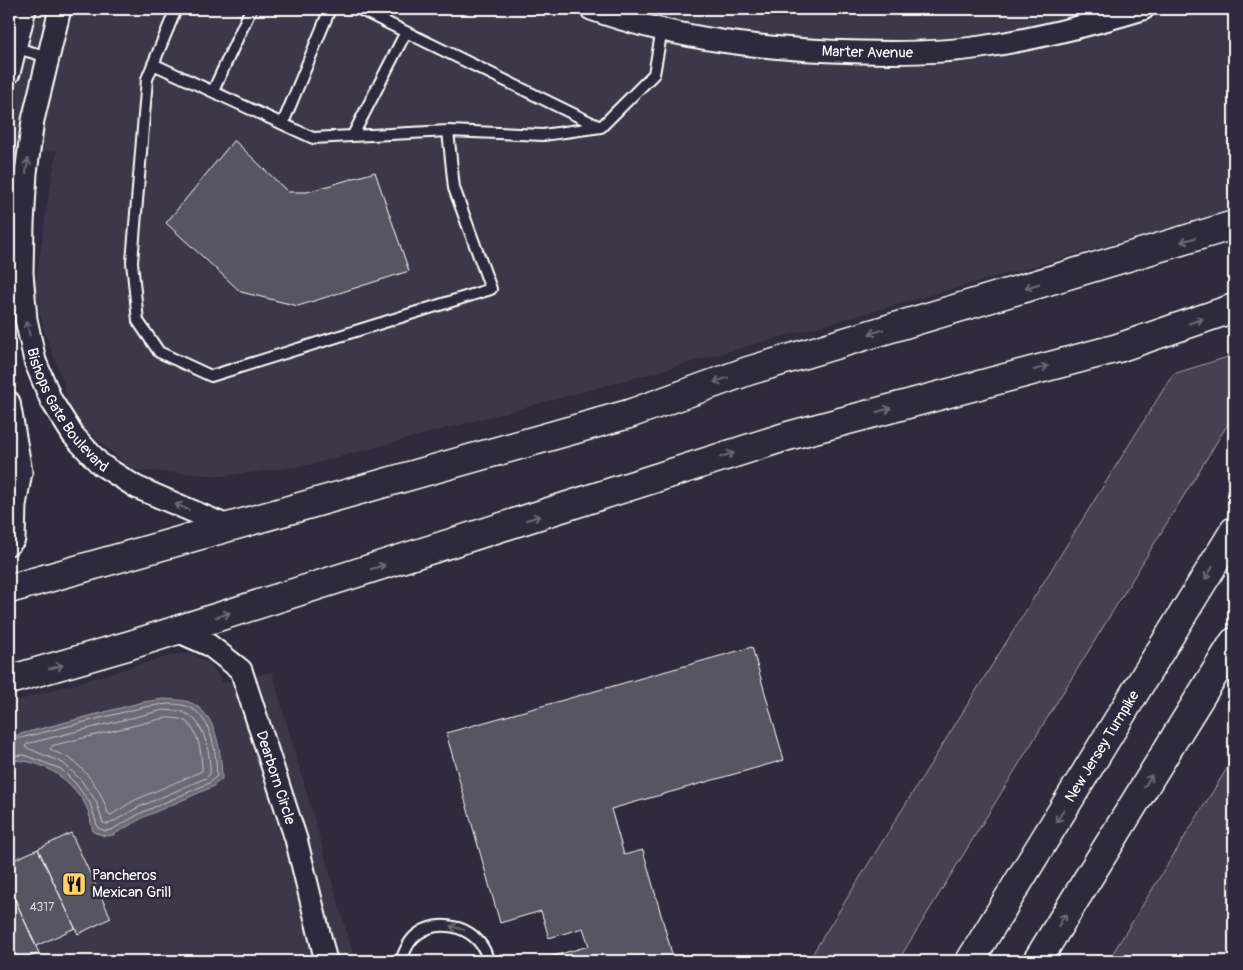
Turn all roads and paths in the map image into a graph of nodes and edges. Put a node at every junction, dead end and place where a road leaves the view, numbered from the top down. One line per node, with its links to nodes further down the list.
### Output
1 (24, 9): 11 (street)
2 (60, 9): 12 (street, Bishops Gate Boulevard)
3 (176, 9): 13 (lane)
4 (251, 9): 15 (lane)
5 (330, 9): 16 (lane)
6 (359, 9): 10 (lane)
7 (591, 9): 9 (street, Marter Avenue)
8 (1143, 9): 9 (street, Marter Avenue)
9 (662, 30): 17 (lane)
10 (406, 32): 17 (lane); 19 (lane)
11 (12, 46): 12 (lane); 14 (street)
12 (48, 57): 23 (street, Bishops Gate Boulevard, one-way to 12)
13 (153, 64): 15 (lane); 18 (lane)
14 (9, 73)
15 (213, 91): 16 (lane)
16 (282, 123): 19 (lane)
17 (601, 128): 18 (lane)
18 (448, 131): 19 (lane)
19 (353, 135)
20 (1234, 225): 23 (highway, one-way to 23)
21 (1234, 308): 27 (highway, one-way to 21)
22 (9, 402): 25 (street)
23 (227, 526): 26 (highway)
24 (1234, 531): 33 (highway, New Jersey Turnpike, one-way to 33)
25 (9, 544)
26 (9, 589)
27 (175, 630): 29 (highway, one-way to 27); 30 (street, Dearborn Circle)
28 (1234, 642): 34 (highway, one-way to 28)
29 (9, 680)
30 (326, 961)
31 (401, 961): 32 (lane, one-way to 31)
32 (488, 961)
33 (970, 961)
34 (1037, 961)

